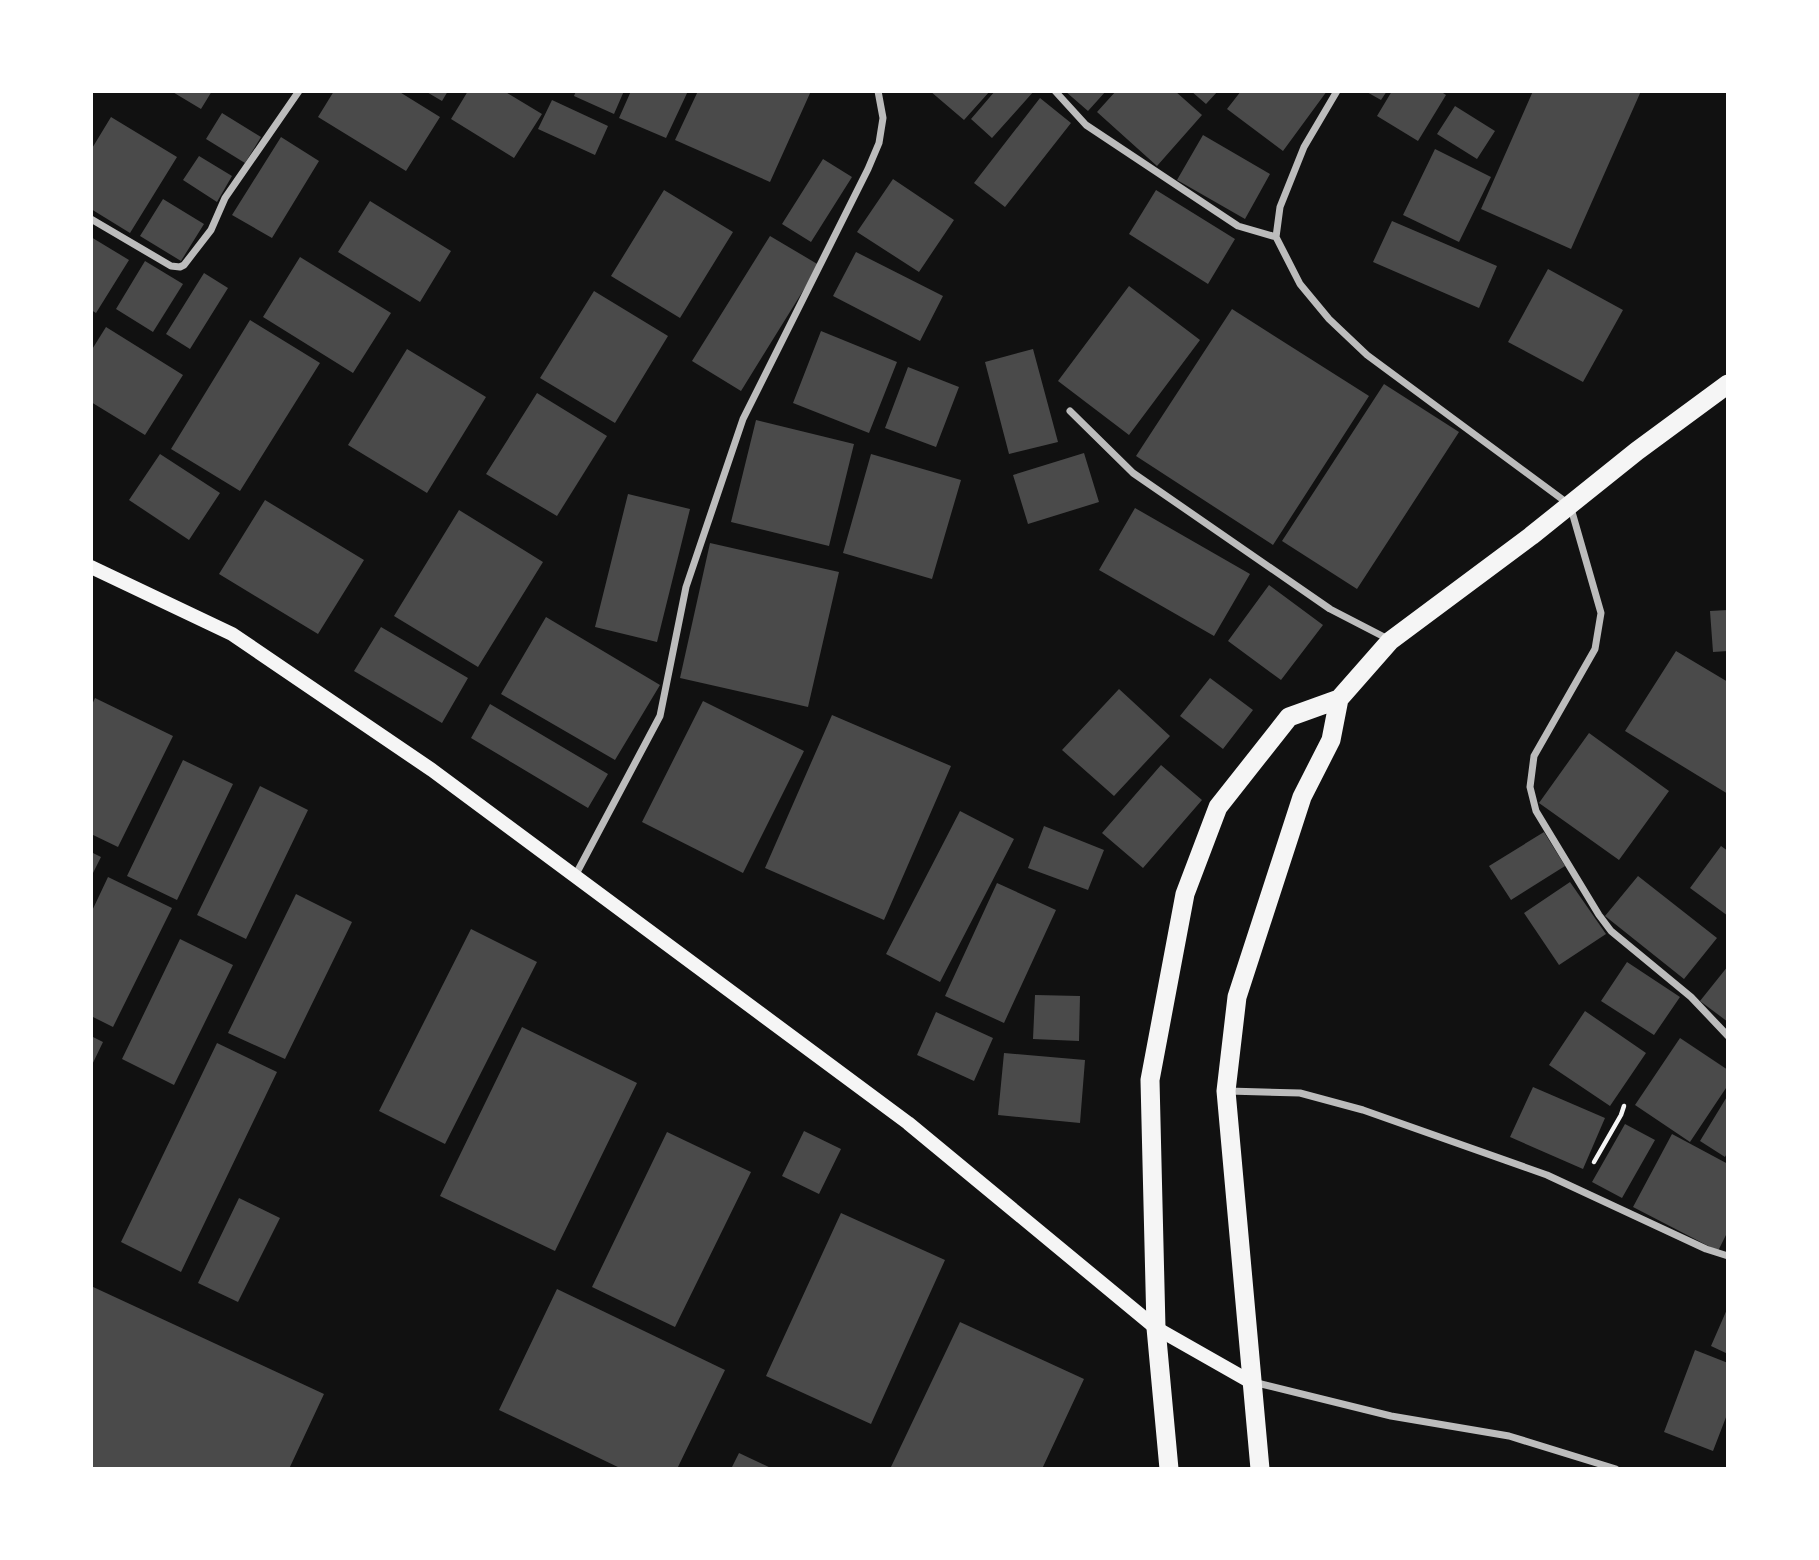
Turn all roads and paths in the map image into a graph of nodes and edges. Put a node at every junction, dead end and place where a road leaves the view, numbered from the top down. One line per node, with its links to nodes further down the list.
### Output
1 (299, 91): 5 (street)
2 (878, 91): 13 (street)
3 (1055, 91): 6 (street)
4 (1337, 91): 6 (street)
5 (91, 219)
6 (1276, 237): 9 (street)
7 (1728, 384): 9 (highway)
8 (1070, 411): 11 (street)
9 (1570, 506): 11 (highway); 14 (street)
10 (91, 567): 13 (main road)
11 (1390, 640): 12 (highway)
12 (1339, 699): 15 (highway); 19 (highway)
13 (575, 876): 19 (main road)
14 (1728, 1036)
15 (1226, 1091): 17 (street); 20 (highway)
16 (1624, 1106): 17 (path)
17 (1577, 1189): 18 (street)
18 (1728, 1255)
19 (1156, 1328): 20 (main road); 21 (highway)
20 (1251, 1382): 22 (highway); 23 (street)
21 (1169, 1469)
22 (1259, 1469)
23 (1616, 1469)

